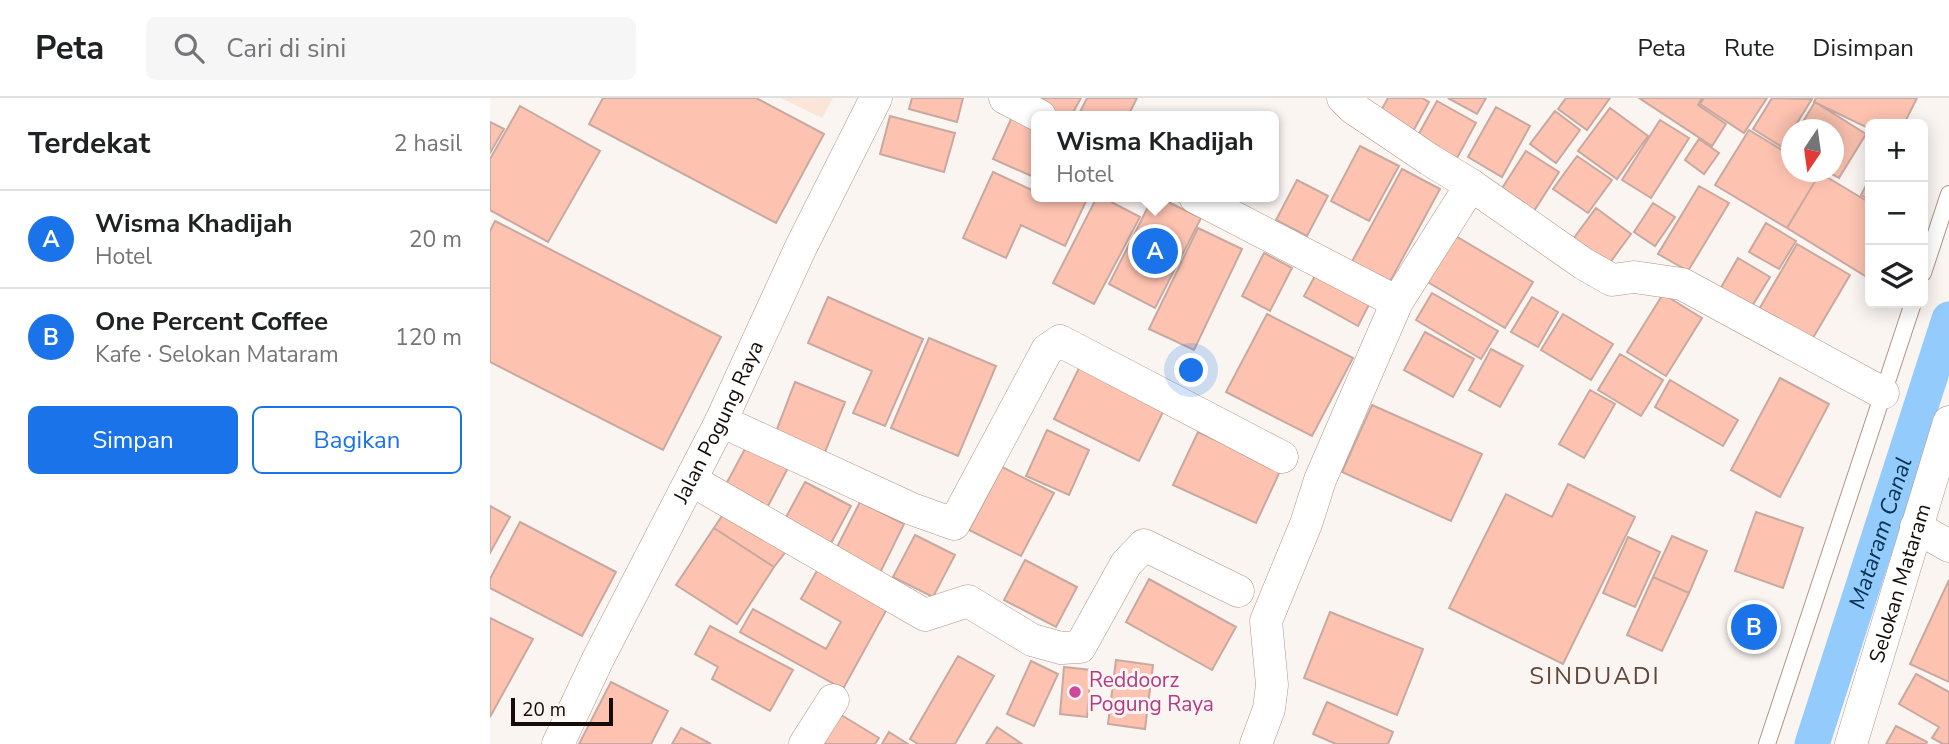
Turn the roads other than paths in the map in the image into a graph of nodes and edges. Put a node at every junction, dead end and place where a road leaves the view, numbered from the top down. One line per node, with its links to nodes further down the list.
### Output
1 (876, 98): 12 (street, Jalan Pogung Raya)
2 (1004, 98): 4 (street)
3 (1343, 98): 5 (street)
4 (1031, 112)
5 (1471, 185): 9 (street); 11 (street)
6 (1949, 194): 8 (lane)
7 (1205, 202): 9 (street)
8 (1928, 258)
9 (1397, 302): 22 (street)
10 (1911, 308): 11 (lane)
11 (1883, 394): 23 (lane)
12 (721, 421): 14 (street); 15 (street, Jalan Pogung Raya)
13 (1949, 422): 16 (street, Selokan Mataram)
14 (1283, 457)
15 (691, 480): 18 (street); 20 (street, Jalan Pogung Raya)
16 (1916, 527): 17 (street); 24 (street, Selokan Mataram)
17 (1949, 545)
18 (1238, 591)
19 (832, 700): 21 (street)
20 (558, 744)
21 (805, 744)
22 (1256, 744)
23 (1767, 744)
24 (1851, 744)

